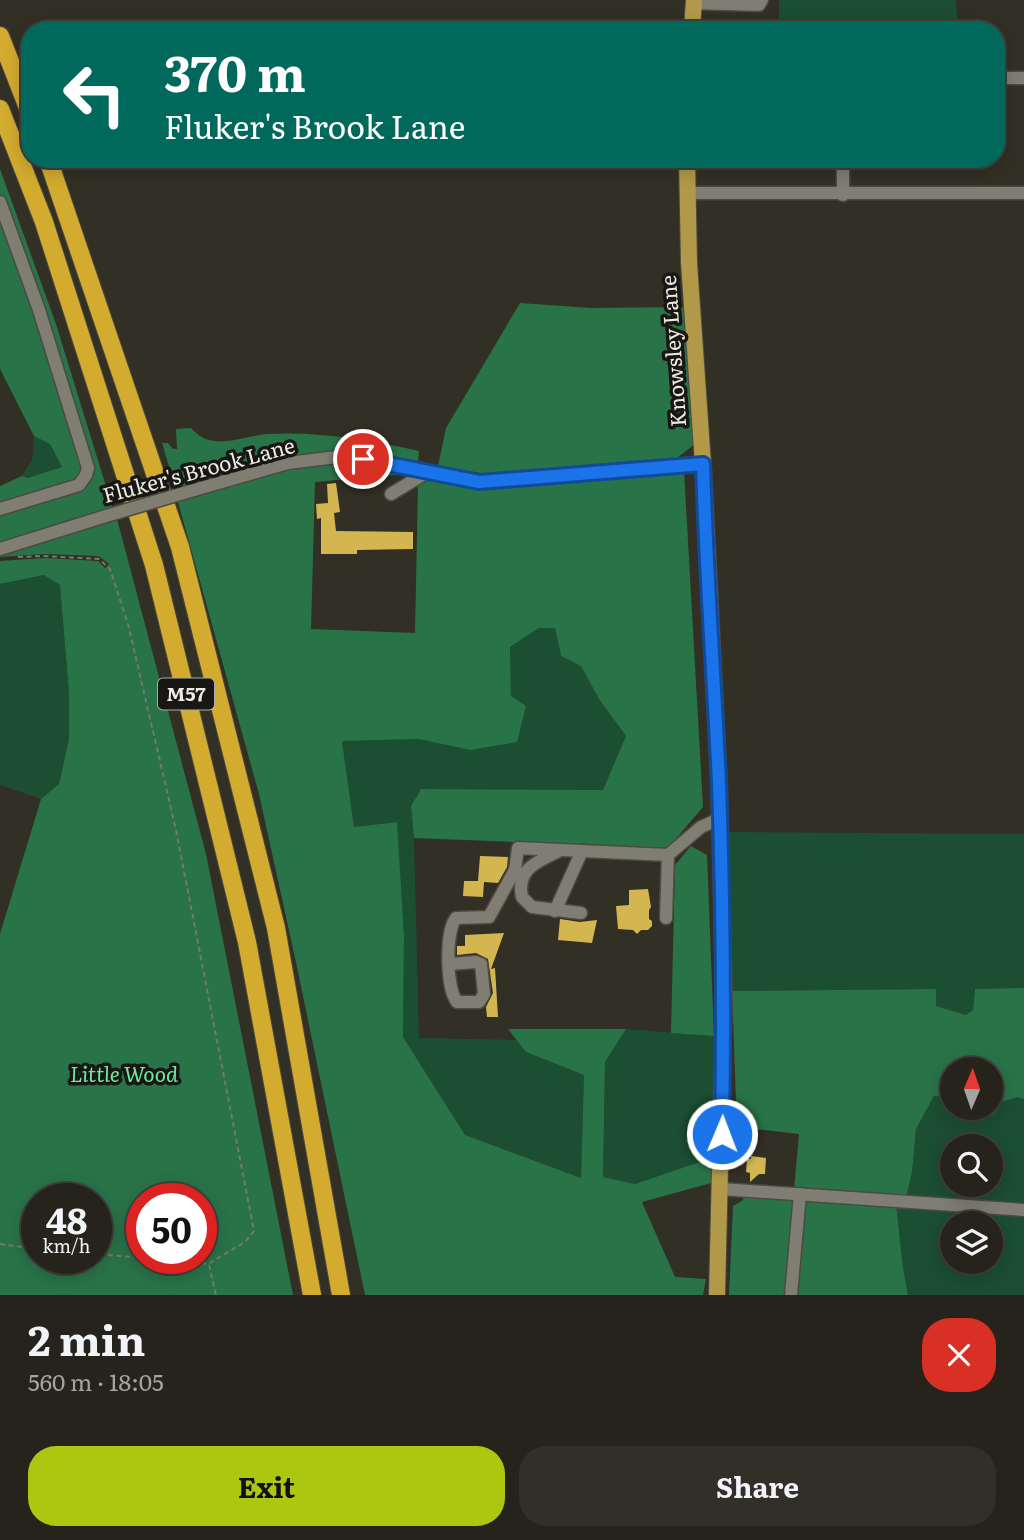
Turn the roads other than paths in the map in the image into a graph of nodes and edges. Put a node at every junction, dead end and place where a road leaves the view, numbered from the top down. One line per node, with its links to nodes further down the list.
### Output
1 (762, 0): 2 (street)
2 (693, 2): 3 (main road)
3 (692, 21)
4 (0, 36): 7 (highway)
5 (1005, 78): 6 (street)
6 (1024, 78)
7 (21, 90)
8 (0, 109): 9 (highway, M57)
9 (21, 163)
10 (23, 168): 34 (highway, M57)
11 (51, 168): 35 (highway, M57)
12 (687, 168): 14 (main road, Knowsley Lane)
13 (843, 168): 16 (street)
14 (687, 193): 16 (street); 18 (main road, Knowsley Lane)
15 (1024, 193): 16 (street)
16 (843, 195)
17 (0, 202): 21 (street)
18 (703, 464): 19 (street, Fluker's Brook Lane); 23 (main road, Knowsley Lane)
19 (429, 471): 20 (street); 22 (street, Fluker's Brook Lane, bridge)
20 (391, 494)
21 (0, 509)
22 (0, 549)
23 (719, 819): 26 (street); 31 (main road, Knowsley Lane)
24 (560, 850): 25 (street); 27 (street); 30 (street)
25 (582, 851): 26 (street); 27 (street)
26 (668, 855): 29 (street)
27 (555, 911): 28 (street)
28 (581, 913)
29 (666, 918)
30 (450, 964)
31 (721, 1189): 32 (street); 36 (main road, Knowsley Lane)
32 (800, 1194): 33 (street); 37 (street)
33 (1024, 1210)
34 (312, 1295)
35 (341, 1295)
36 (717, 1295)
37 (791, 1295)

